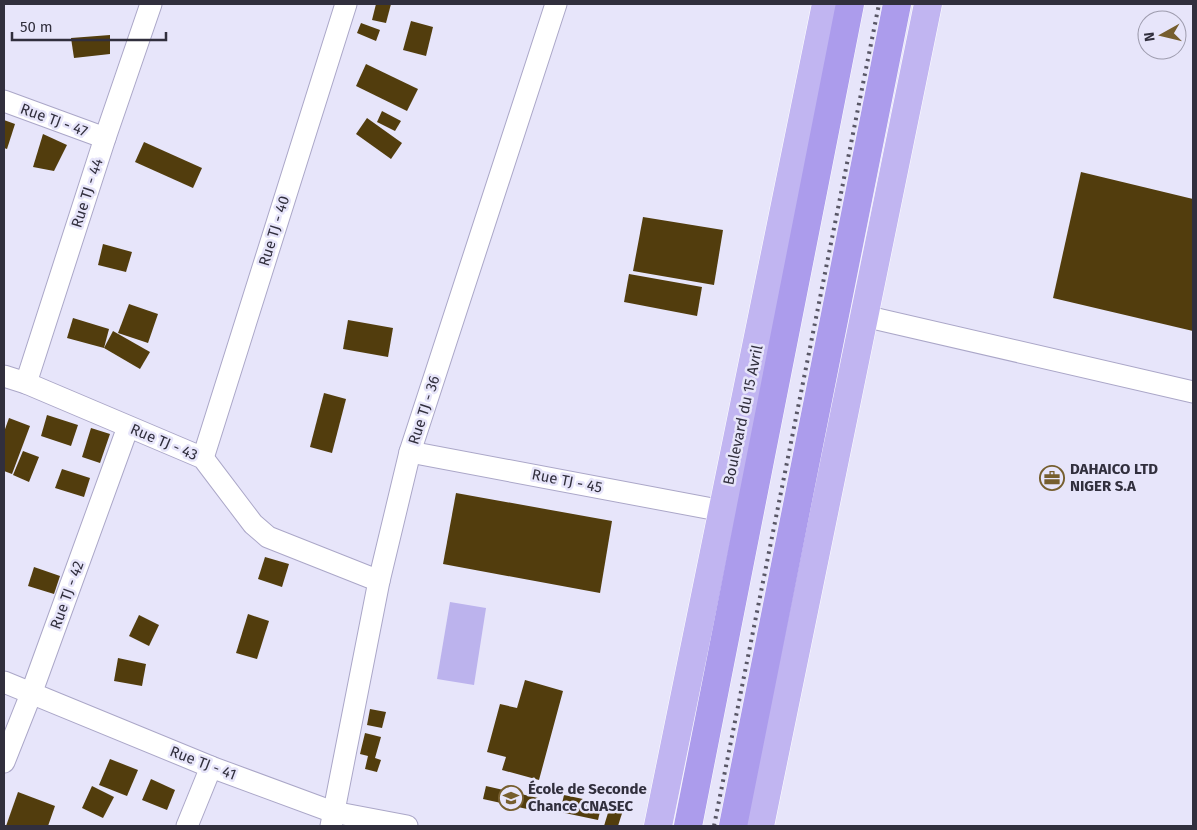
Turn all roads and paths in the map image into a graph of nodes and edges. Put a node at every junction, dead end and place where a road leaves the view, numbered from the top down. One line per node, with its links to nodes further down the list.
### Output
1 (151, 4): 9 (street, Rue TJ - 44)
2 (346, 4): 16 (street, Rue TJ - 40)
3 (556, 4): 15 (street, Rue TJ - 36)
4 (826, 4): 17 (main road, Boulevard du 15 Avril)
5 (850, 4): 27 (highway, Boulevard du 15 Avril)
6 (897, 4): 28 (highway)
7 (928, 4): 10 (main road)
8 (4, 101): 9 (street, Rue TJ - 47)
9 (105, 138): 12 (street, Rue TJ - 44)
10 (864, 316): 13 (street); 29 (main road)
11 (4, 376): 12 (street, Rue TJ - 43)
12 (26, 383): 14 (street, Rue TJ - 43)
13 (1193, 392)
14 (128, 426): 16 (street, Rue TJ - 43); 20 (street, Rue TJ - 42)
15 (410, 452): 17 (street, Rue TJ - 45); 18 (street, Rue TJ - 36)
16 (203, 458): 18 (street, Rue TJ - 43)
17 (723, 511): 26 (main road, Boulevard du 15 Avril)
18 (379, 581): 23 (street, Rue TJ - 36)
19 (4, 682): 20 (street, Rue TJ - 41)
20 (31, 694): 21 (street, Rue TJ - 42); 22 (street, Rue TJ - 41)
21 (4, 762)
22 (211, 766): 23 (street, Rue TJ - 41); 24 (street)
23 (332, 819): 25 (street, Rue TJ - 41)
24 (186, 826)
25 (408, 826)
26 (658, 826)
27 (688, 826)
28 (733, 826)
29 (760, 826)

